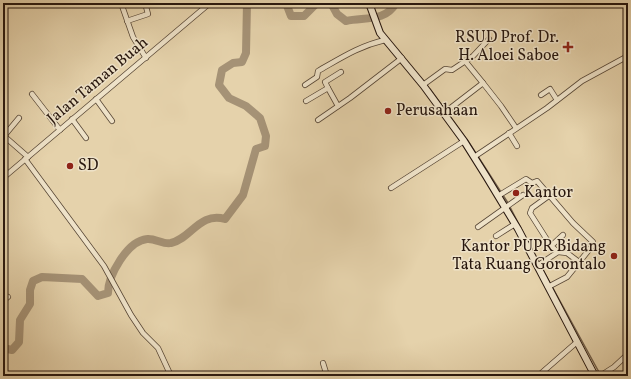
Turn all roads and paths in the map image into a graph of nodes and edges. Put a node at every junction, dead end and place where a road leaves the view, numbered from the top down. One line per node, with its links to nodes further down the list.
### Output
1 (121, 3): 5 (street)
2 (145, 3): 5 (street)
3 (210, 3): 9 (street, Jalan Taman Buah)
4 (369, 3): 7 (street)
5 (127, 21): 9 (street)
6 (489, 39): 11 (street)
7 (385, 40): 10 (street); 15 (street)
8 (627, 57): 20 (street)
9 (146, 58): 19 (street, Jalan Taman Buah)
10 (402, 58): 13 (street); 22 (street)
11 (465, 61): 13 (street); 14 (street)
12 (341, 72): 16 (street)
13 (426, 83): 23 (street)
14 (483, 83): 23 (street); 28 (street)
15 (305, 85)
16 (328, 88): 21 (street); 22 (street)
17 (32, 94): 29 (street)
18 (541, 95): 20 (street)
19 (96, 99): 25 (street, Jalan Taman Buah); 27 (street)
20 (557, 100): 28 (street)
21 (306, 101)
22 (338, 106): 26 (street)
23 (446, 111): 32 (street)
24 (19, 118): 35 (street)
25 (72, 119): 29 (street, Jalan Taman Buah); 31 (street)
26 (318, 120)
27 (112, 121)
28 (516, 128): 30 (street)
29 (60, 130): 35 (street, Jalan Taman Buah)
30 (509, 132): 33 (street); 34 (street)
31 (86, 138)
32 (464, 141): 34 (street); 37 (street)
33 (517, 146)
34 (477, 155): 38 (street)
35 (26, 158): 36 (street, Jalan Taman Buah); 57 (street)
36 (3, 178)
37 (391, 188)
38 (501, 194): 40 (street); 41 (street)
39 (523, 195): 41 (street)
40 (550, 195): 46 (street); 48 (street)
41 (507, 206): 42 (street); 43 (street)
42 (515, 224): 44 (street); 49 (street)
43 (478, 228)
44 (496, 236)
45 (563, 236): 46 (street)
46 (552, 246): 47 (street)
47 (558, 252): 48 (street); 49 (street)
48 (579, 262): 50 (street)
49 (540, 265): 50 (street)
50 (550, 286): 53 (street)
51 (8, 297): 52 (street)
52 (3, 301)
53 (577, 342): 59 (street); 60 (street)
54 (628, 354): 56 (street)
55 (323, 362): 58 (street)
56 (602, 375)
57 (171, 376)
58 (327, 376)
59 (538, 376)
60 (595, 376)

